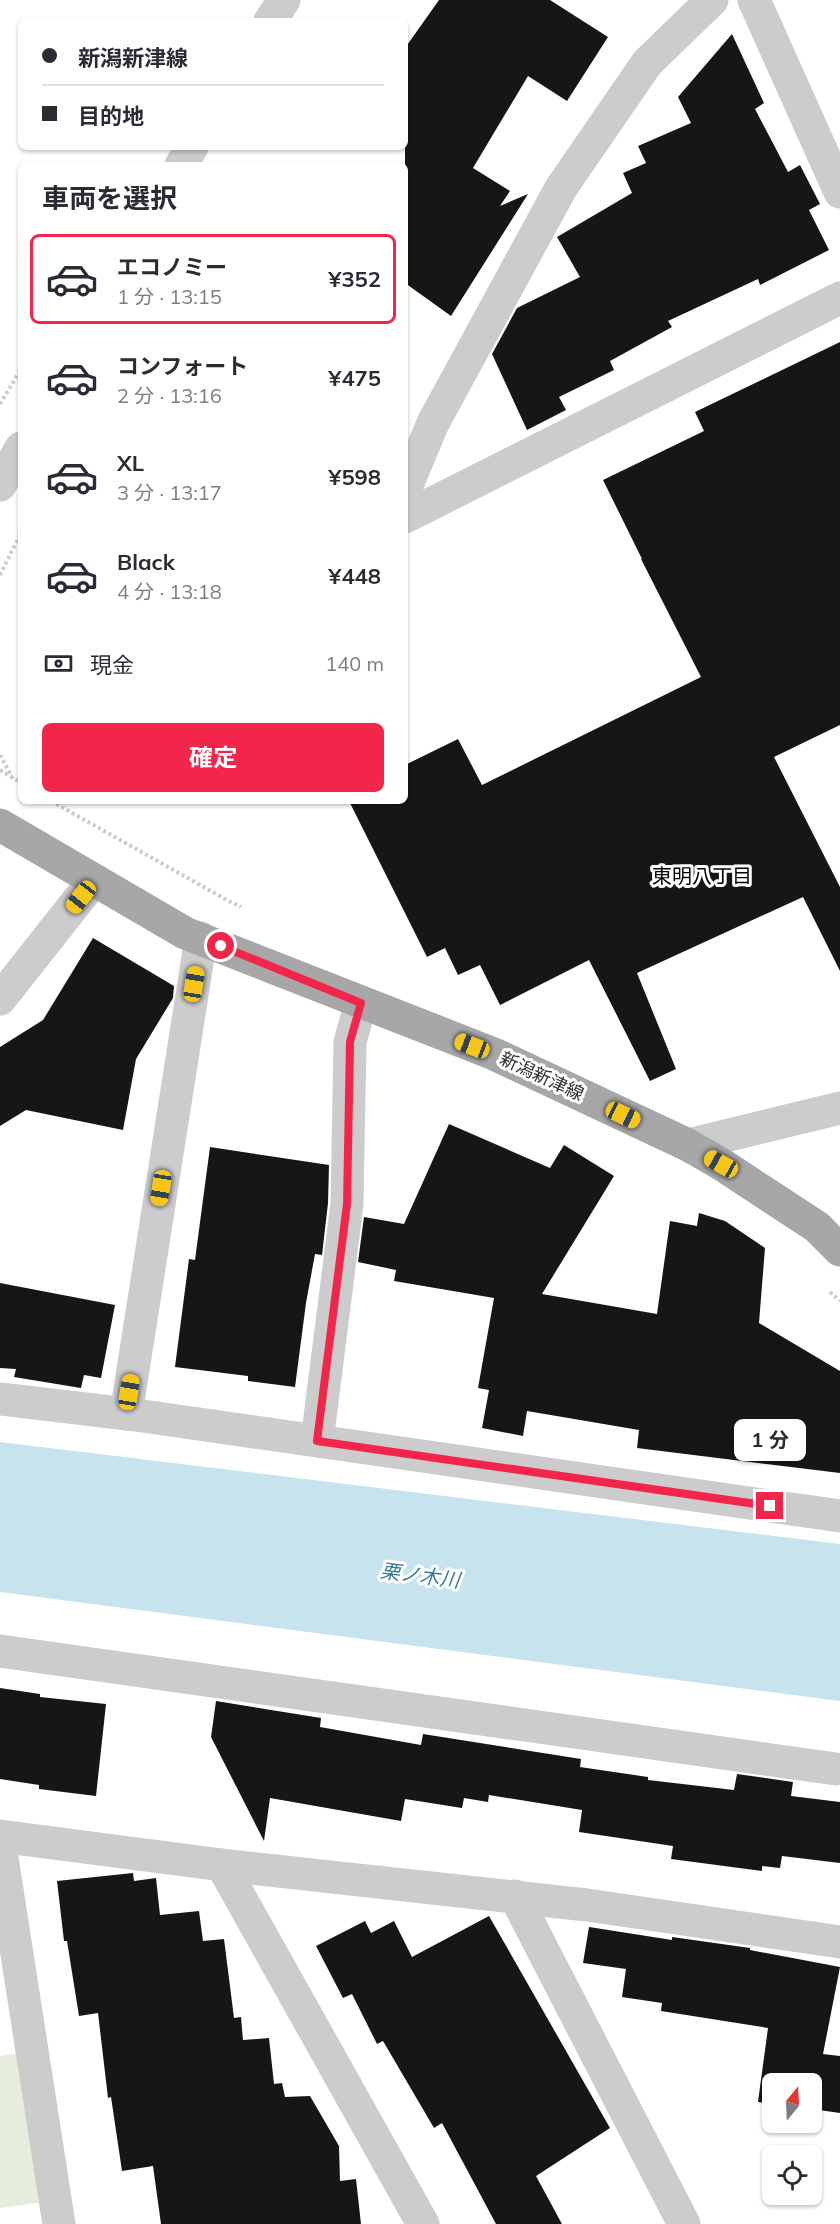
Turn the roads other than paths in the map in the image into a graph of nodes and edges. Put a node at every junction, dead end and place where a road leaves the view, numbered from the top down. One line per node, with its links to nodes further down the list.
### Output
1 (284, 0): 4 (street)
2 (711, 0): 8 (street)
3 (754, 0): 5 (street)
4 (272, 18)
5 (840, 192)
6 (840, 298): 10 (street)
7 (18, 453): 9 (street)
8 (408, 483)
9 (0, 485)
10 (408, 515)
11 (0, 825): 12 (main road, 新潟新津線)
12 (94, 880): 13 (main road, 新潟新津線); 14 (street)
13 (201, 938): 15 (main road, 新潟新津線); 20 (street)
14 (0, 999)
15 (361, 1003): 17 (main road, 新潟新津線); 21 (street)
16 (840, 1108): 17 (street)
17 (688, 1145): 18 (main road, 新潟新津線)
18 (840, 1250)
19 (0, 1399): 20 (street)
20 (126, 1414): 21 (street)
21 (317, 1441): 22 (street)
22 (840, 1516)
23 (0, 1652): 24 (street)
24 (836, 1769)
25 (0, 1836): 27 (street)
26 (0, 1845): 30 (street)
27 (222, 1865): 28 (street); 31 (street)
28 (515, 1896): 29 (street); 32 (street)
29 (840, 1942)
30 (59, 2224)
31 (423, 2224)
32 (684, 2224)

